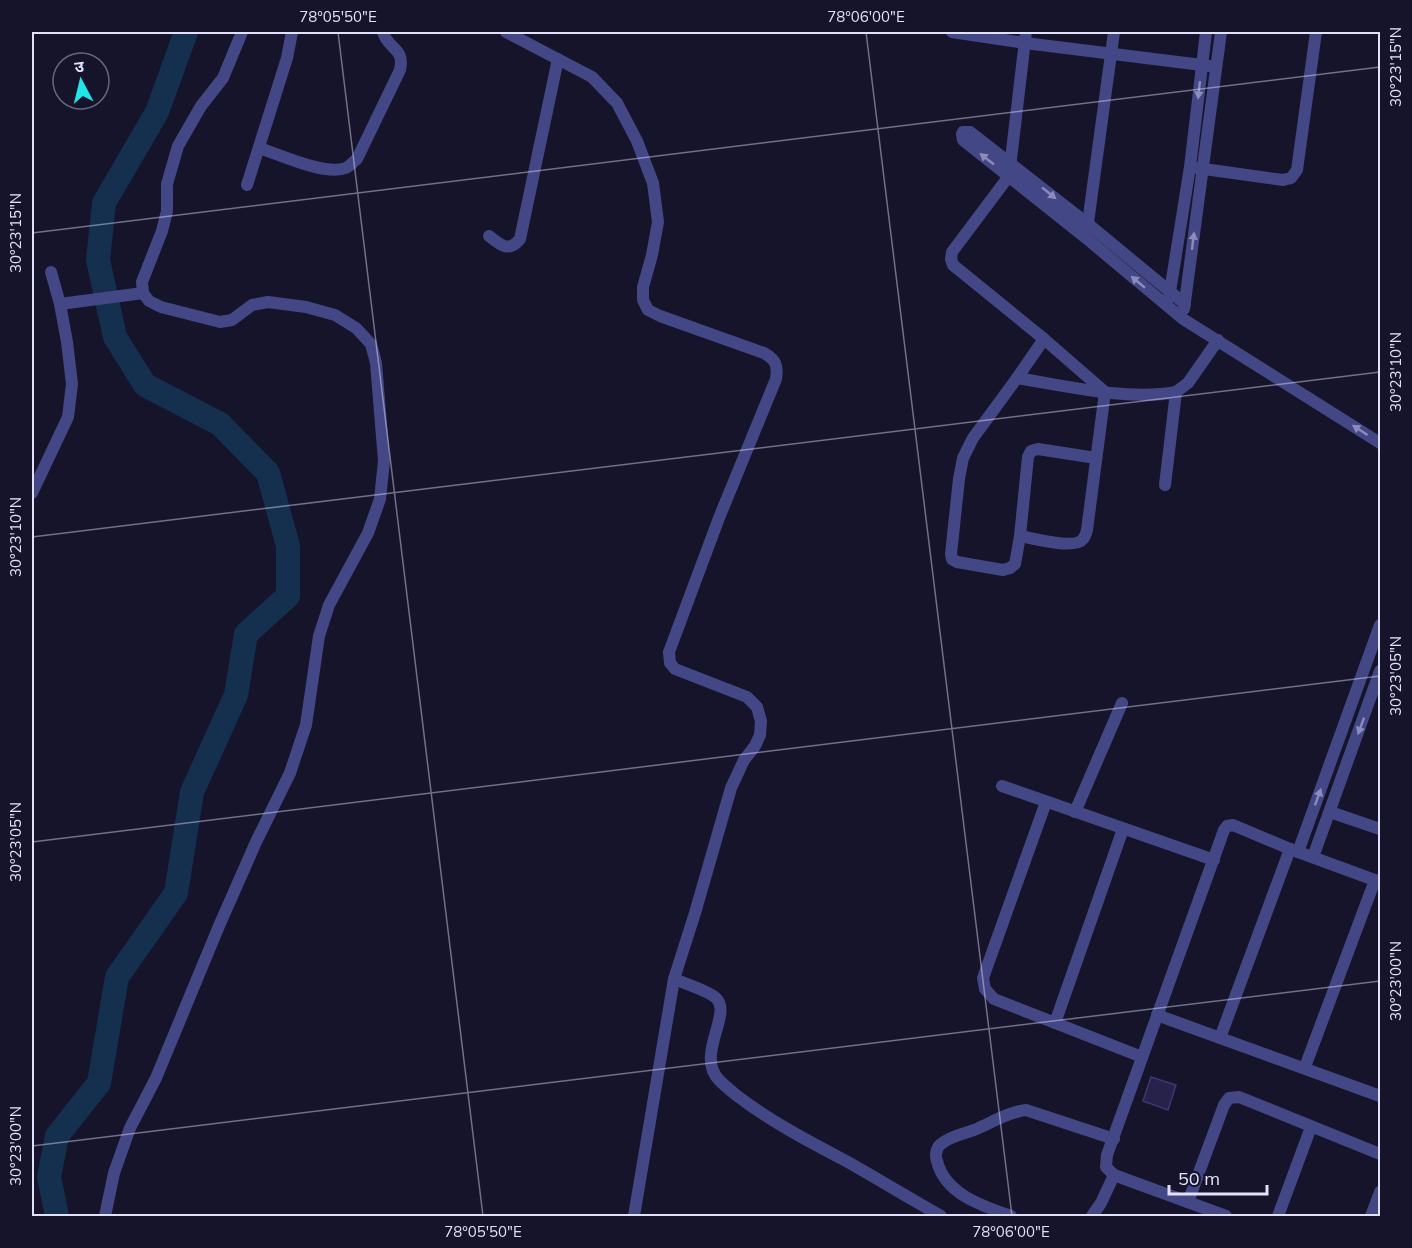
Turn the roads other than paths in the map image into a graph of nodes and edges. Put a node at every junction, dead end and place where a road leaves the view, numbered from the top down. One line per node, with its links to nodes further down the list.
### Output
1 (242, 32): 25 (street)
2 (292, 32): 15 (street)
3 (383, 32): 15 (street)
4 (506, 32): 12 (street)
5 (952, 32): 10 (street)
6 (1114, 32): 11 (street)
7 (1206, 32): 13 (street)
8 (1221, 32): 14 (street)
9 (1316, 32): 17 (street)
10 (1026, 37): 11 (street); 16 (street)
11 (1111, 53): 13 (street); 20 (street)
12 (558, 59): 21 (street); 53 (street)
13 (1201, 65): 14 (street); 17 (street, one-way to 17)
14 (1216, 68): 17 (street)
15 (259, 148): 19 (street)
16 (1011, 163): 18 (street); 18 (street, one-way to 16); 20 (street, one-way to 20)
17 (1196, 168): 24 (street); 27 (street, one-way to 17)
18 (1009, 176): 22 (street); 30 (street)
19 (247, 185)
20 (1088, 224): 22 (street); 24 (street)
21 (489, 236)
22 (1086, 238): 28 (street, one-way to 22)
23 (51, 272): 26 (street)
24 (1170, 292): 27 (street); 28 (street)
25 (140, 293): 26 (street); 66 (street)
26 (60, 304): 38 (street)
27 (1185, 304): 29 (street)
28 (1167, 306): 29 (street)
29 (1183, 319): 31 (street)
30 (1044, 339): 32 (street); 33 (street)
31 (1218, 340): 34 (street); 35 (street, one-way to 31)
32 (1017, 378): 33 (street); 39 (street)
33 (1105, 392): 34 (street); 36 (street)
34 (1176, 392): 37 (street)
35 (1380, 443)
36 (1096, 458): 39 (street); 39 (street)
37 (1165, 485)
38 (32, 493)
39 (1020, 536)
40 (1380, 625): 49 (street, one-way to 40)
41 (1380, 671): 46 (street, one-way to 46)
42 (1122, 703): 45 (street)
43 (1002, 786): 44 (street)
44 (1046, 802): 45 (street); 55 (street)
45 (1075, 812): 47 (street)
46 (1330, 812): 48 (street); 50 (street)
47 (1124, 829): 51 (street); 55 (street)
48 (1380, 829)
49 (1294, 850): 50 (street); 51 (street); 56 (street)
50 (1313, 857): 52 (street)
51 (1214, 860): 54 (street)
52 (1378, 881): 58 (street)
53 (674, 979): 67 (street); 68 (street)
54 (1157, 1015): 56 (street); 57 (street)
55 (1055, 1023): 57 (street)
56 (1220, 1038): 58 (street)
57 (1142, 1057): 61 (street)
58 (1305, 1067): 59 (street)
59 (1380, 1096)
60 (1311, 1126): 62 (street); 65 (street); 72 (street)
61 (1114, 1139): 63 (street); 69 (street)
62 (1380, 1154)
63 (1114, 1175): 65 (street); 70 (street)
64 (1380, 1192): 73 (street)
65 (1188, 1202): 71 (street)
66 (105, 1216)
67 (634, 1216)
68 (941, 1216)
69 (1011, 1216)
70 (1092, 1216)
71 (1226, 1216)
72 (1278, 1216)
73 (1371, 1216)

